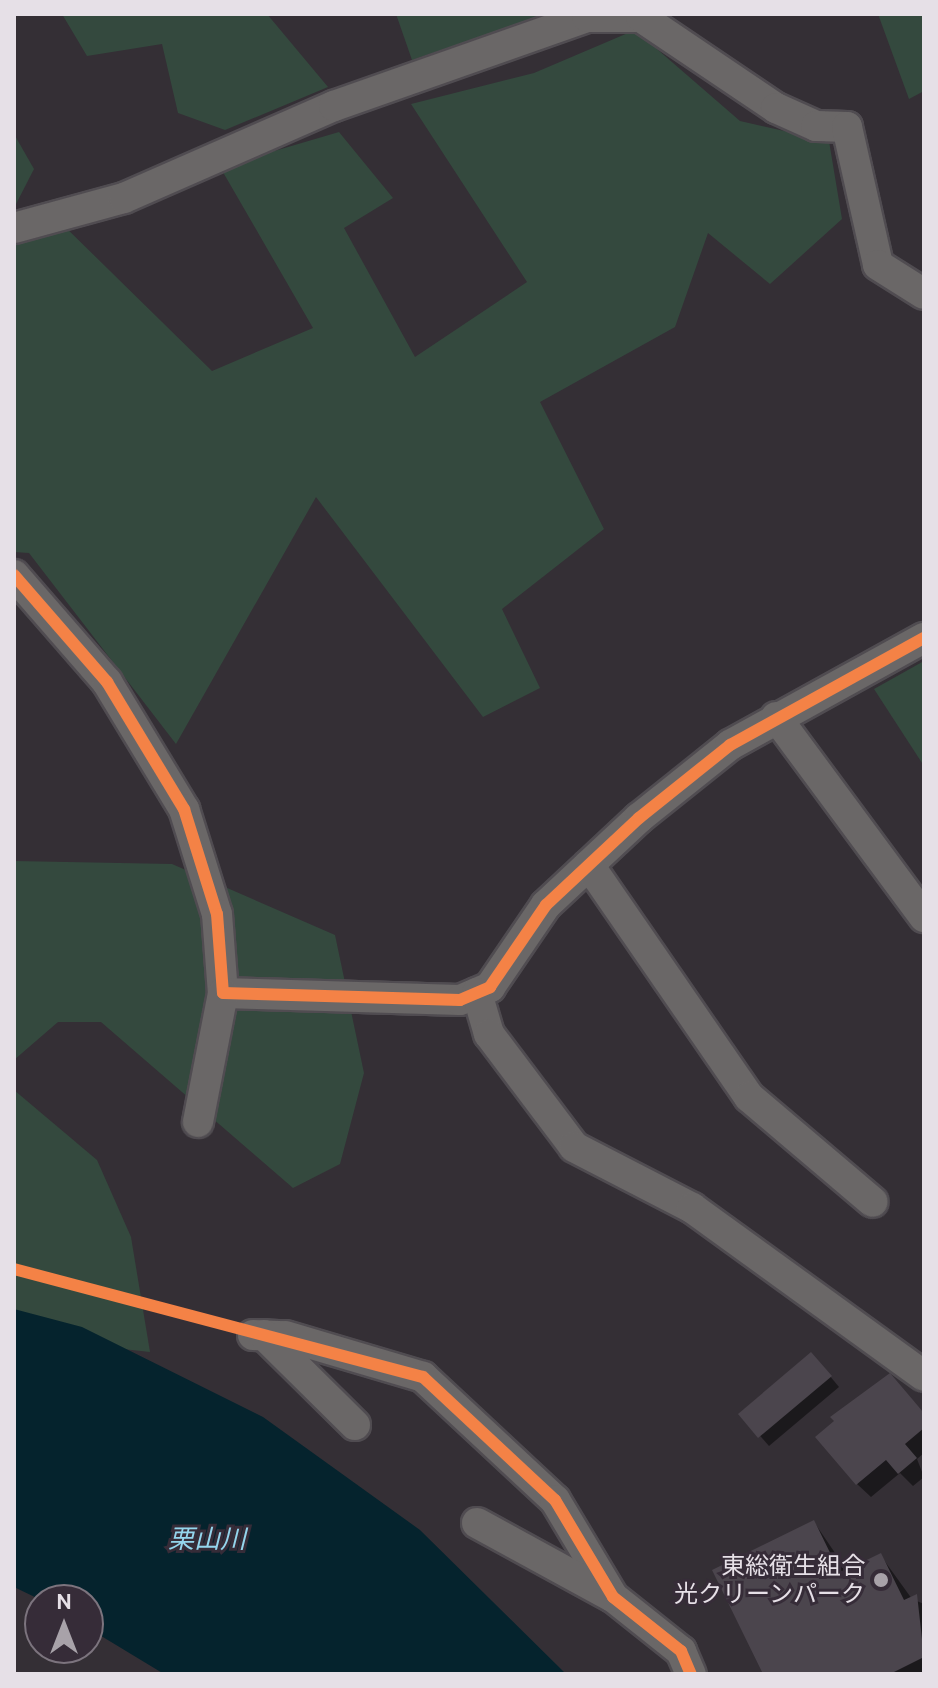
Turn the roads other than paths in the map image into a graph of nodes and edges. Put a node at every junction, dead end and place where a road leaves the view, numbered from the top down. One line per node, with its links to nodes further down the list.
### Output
1 (14, 228): 2 (street)
2 (918, 284)
3 (14, 575): 8 (street)
4 (924, 638): 5 (street)
5 (776, 717): 6 (street); 7 (street)
6 (589, 865): 9 (street); 11 (street)
7 (924, 917)
8 (223, 993): 9 (street); 10 (street)
9 (477, 993): 12 (street)
10 (198, 1122)
11 (873, 1202)
12 (924, 1376)
13 (355, 1425): 15 (street)
14 (477, 1523): 15 (street)
15 (613, 1597): 16 (street)
16 (691, 1674)

